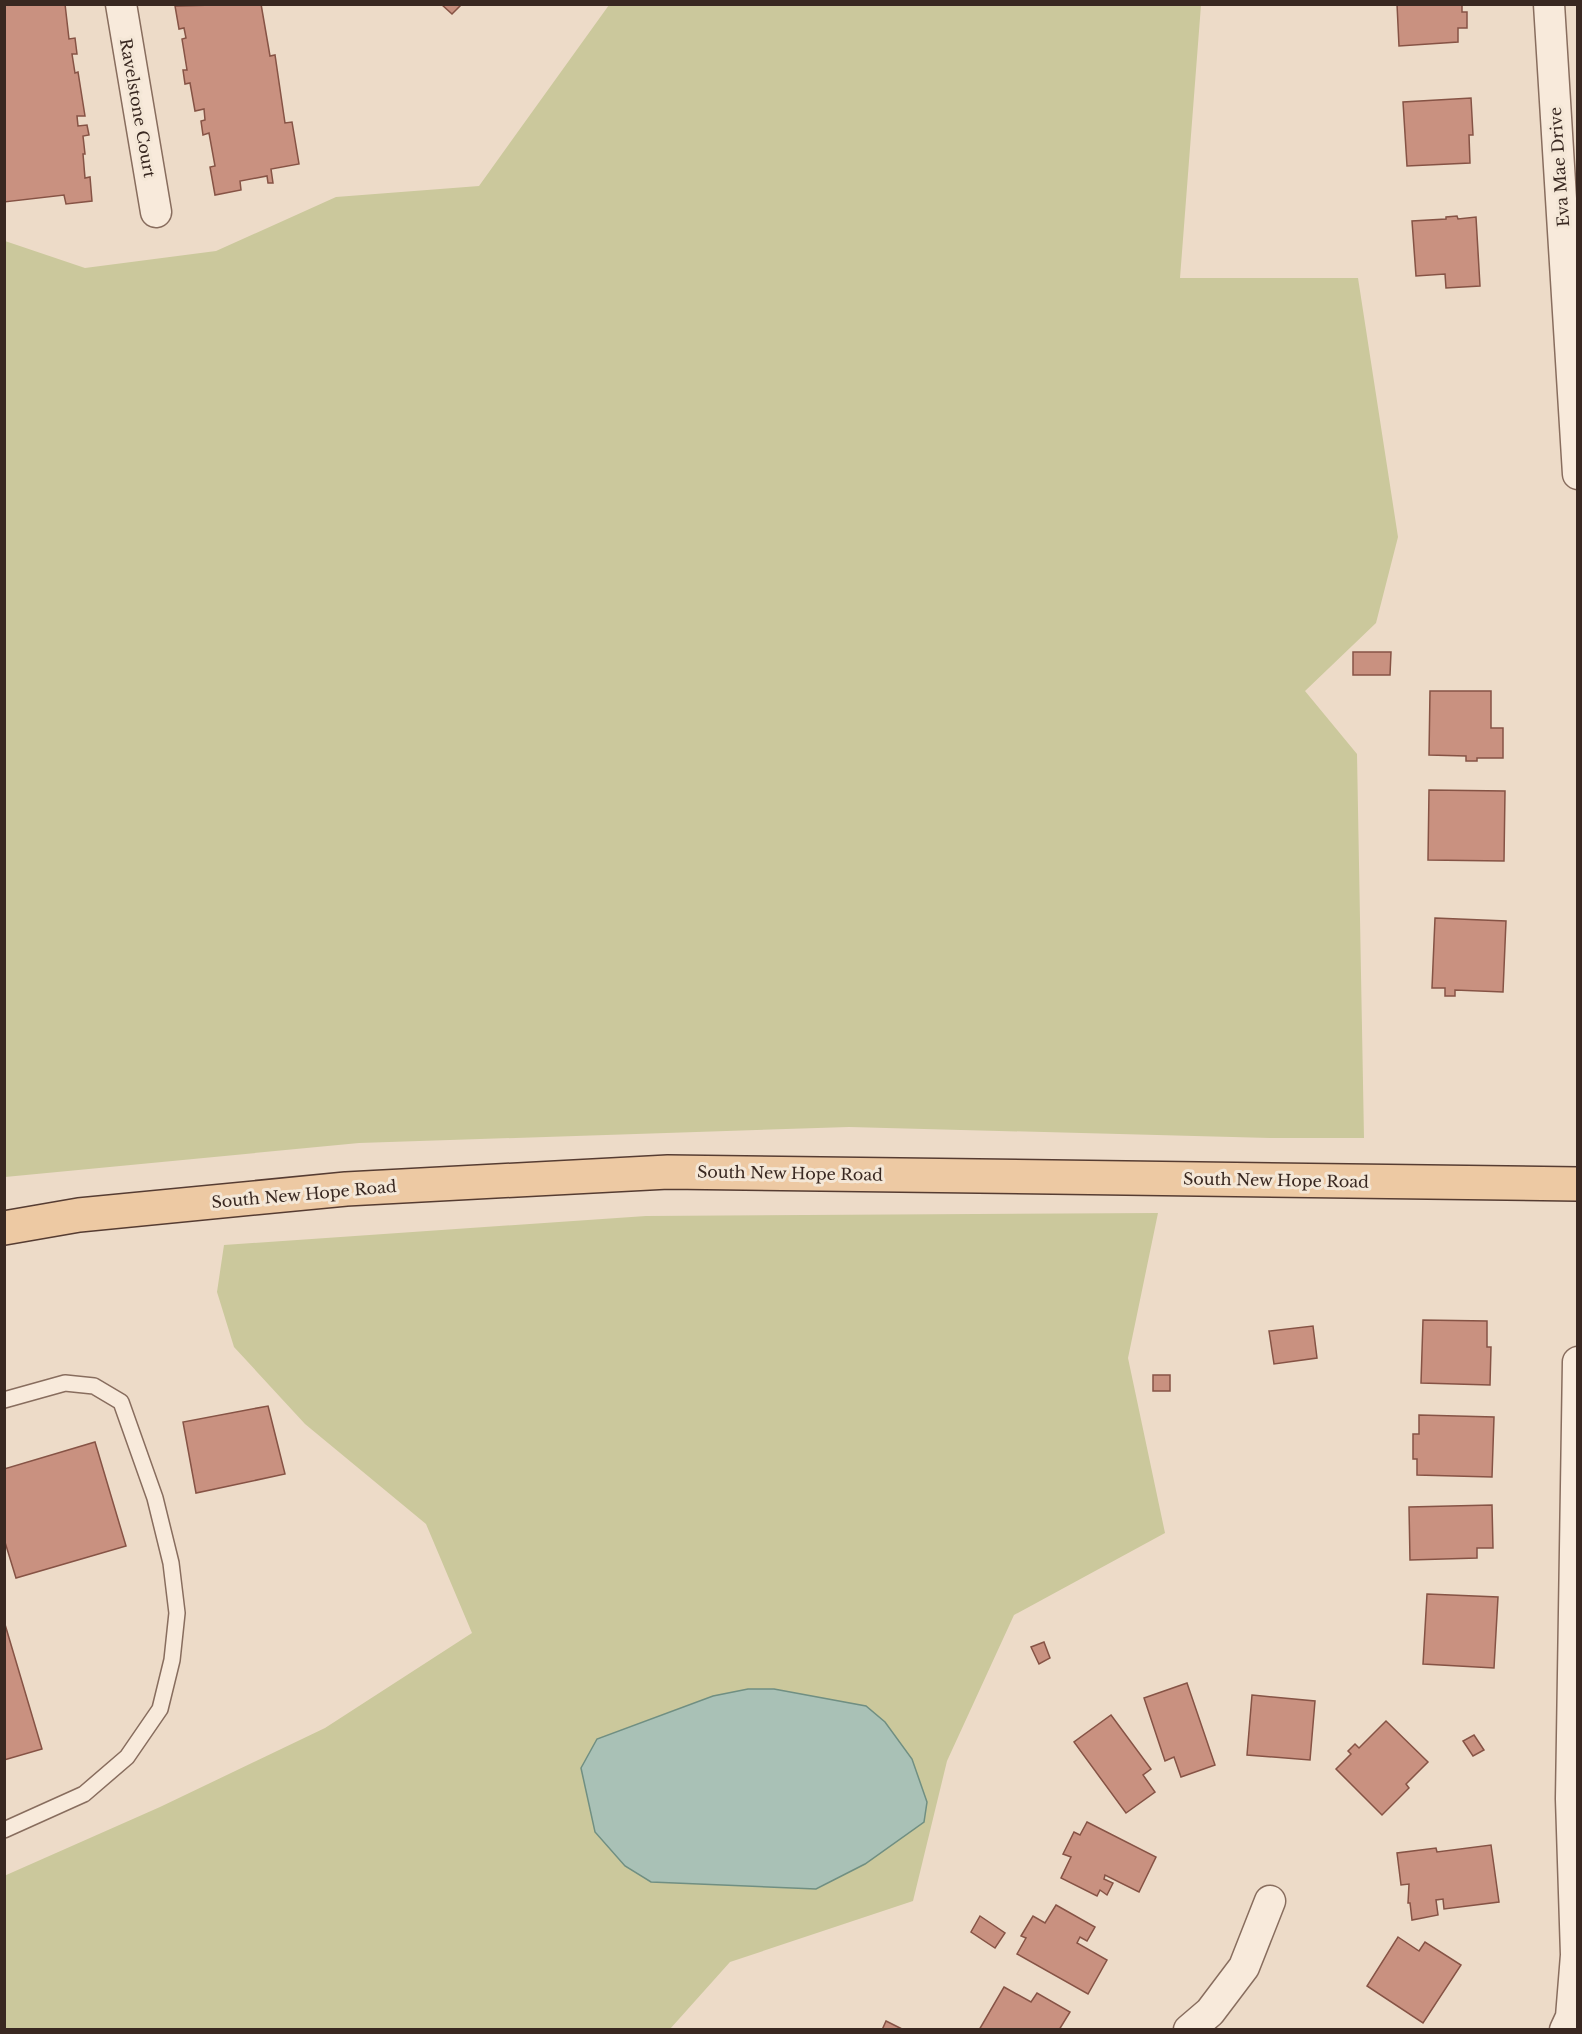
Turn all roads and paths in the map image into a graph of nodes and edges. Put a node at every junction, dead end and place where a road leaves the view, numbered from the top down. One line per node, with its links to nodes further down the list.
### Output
1 (121, 4): 3 (street, Ravelstone Court)
2 (1549, 4): 4 (street, Eva Mae Drive)
3 (156, 212)
4 (1578, 474)
5 (1578, 1184): 6 (main road, South New Hope Road)
6 (4, 1228)
7 (1578, 1362): 11 (street)
8 (4, 1400): 9 (lane)
9 (4, 1830)
10 (1270, 1901): 12 (street)
11 (1571, 2022)
12 (1189, 2030)

